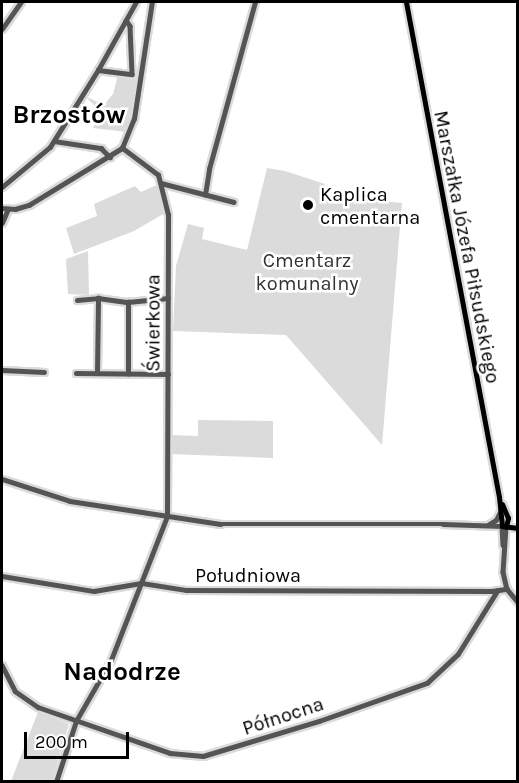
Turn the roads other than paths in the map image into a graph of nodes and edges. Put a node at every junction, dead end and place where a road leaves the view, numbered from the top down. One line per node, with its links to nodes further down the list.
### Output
1 (21, 2): 7 (street)
2 (136, 2): 6 (street)
3 (152, 2): 10 (street)
4 (255, 2): 16 (street)
5 (406, 2): 31 (main road, Marszałka Józefa Piłsudskiego)
6 (126, 20): 8 (street); 9 (street)
7 (2, 29)
8 (98, 70): 9 (street); 11 (street)
9 (132, 74): 10 (street)
10 (141, 75): 12 (street)
11 (54, 141): 13 (street); 15 (street)
12 (122, 148): 13 (street); 14 (street)
13 (110, 157): 18 (street)
14 (161, 183): 16 (street); 21 (street, Świerkowa)
15 (2, 187)
16 (205, 195): 17 (street)
17 (234, 202)
18 (5, 208): 19 (street)
19 (2, 223)
20 (98, 298): 22 (street); 23 (street); 27 (street)
21 (168, 298): 23 (street); 29 (street, Świerkowa)
22 (77, 300)
23 (128, 302): 28 (street)
24 (2, 370): 25 (street)
25 (44, 372)
26 (76, 373): 27 (street)
27 (97, 373): 28 (street)
28 (128, 374): 29 (street)
29 (168, 374): 33 (street, Świerkowa)
30 (2, 479): 33 (street)
31 (499, 497): 32 (main road, Marszałka Józefa Piłsudskiego); 35 (main road, Marszałka Józefa Piłsudskiego)
32 (500, 510): 34 (street); 35 (main road, Marszałka Józefa Piłsudskiego)
33 (167, 516): 34 (street); 39 (street)
34 (487, 525): 35 (street)
35 (504, 526): 36 (main road); 37 (street)
36 (517, 527): 37 (street)
37 (504, 543): 40 (street)
38 (2, 576): 39 (street, Południowa)
39 (142, 583): 41 (street, Południowa); 44 (street)
40 (507, 589): 41 (street); 42 (street)
41 (497, 591): 44 (street, Północna)
42 (518, 603)
43 (2, 665): 44 (street, Północna)
44 (76, 721): 45 (street)
45 (56, 782)

